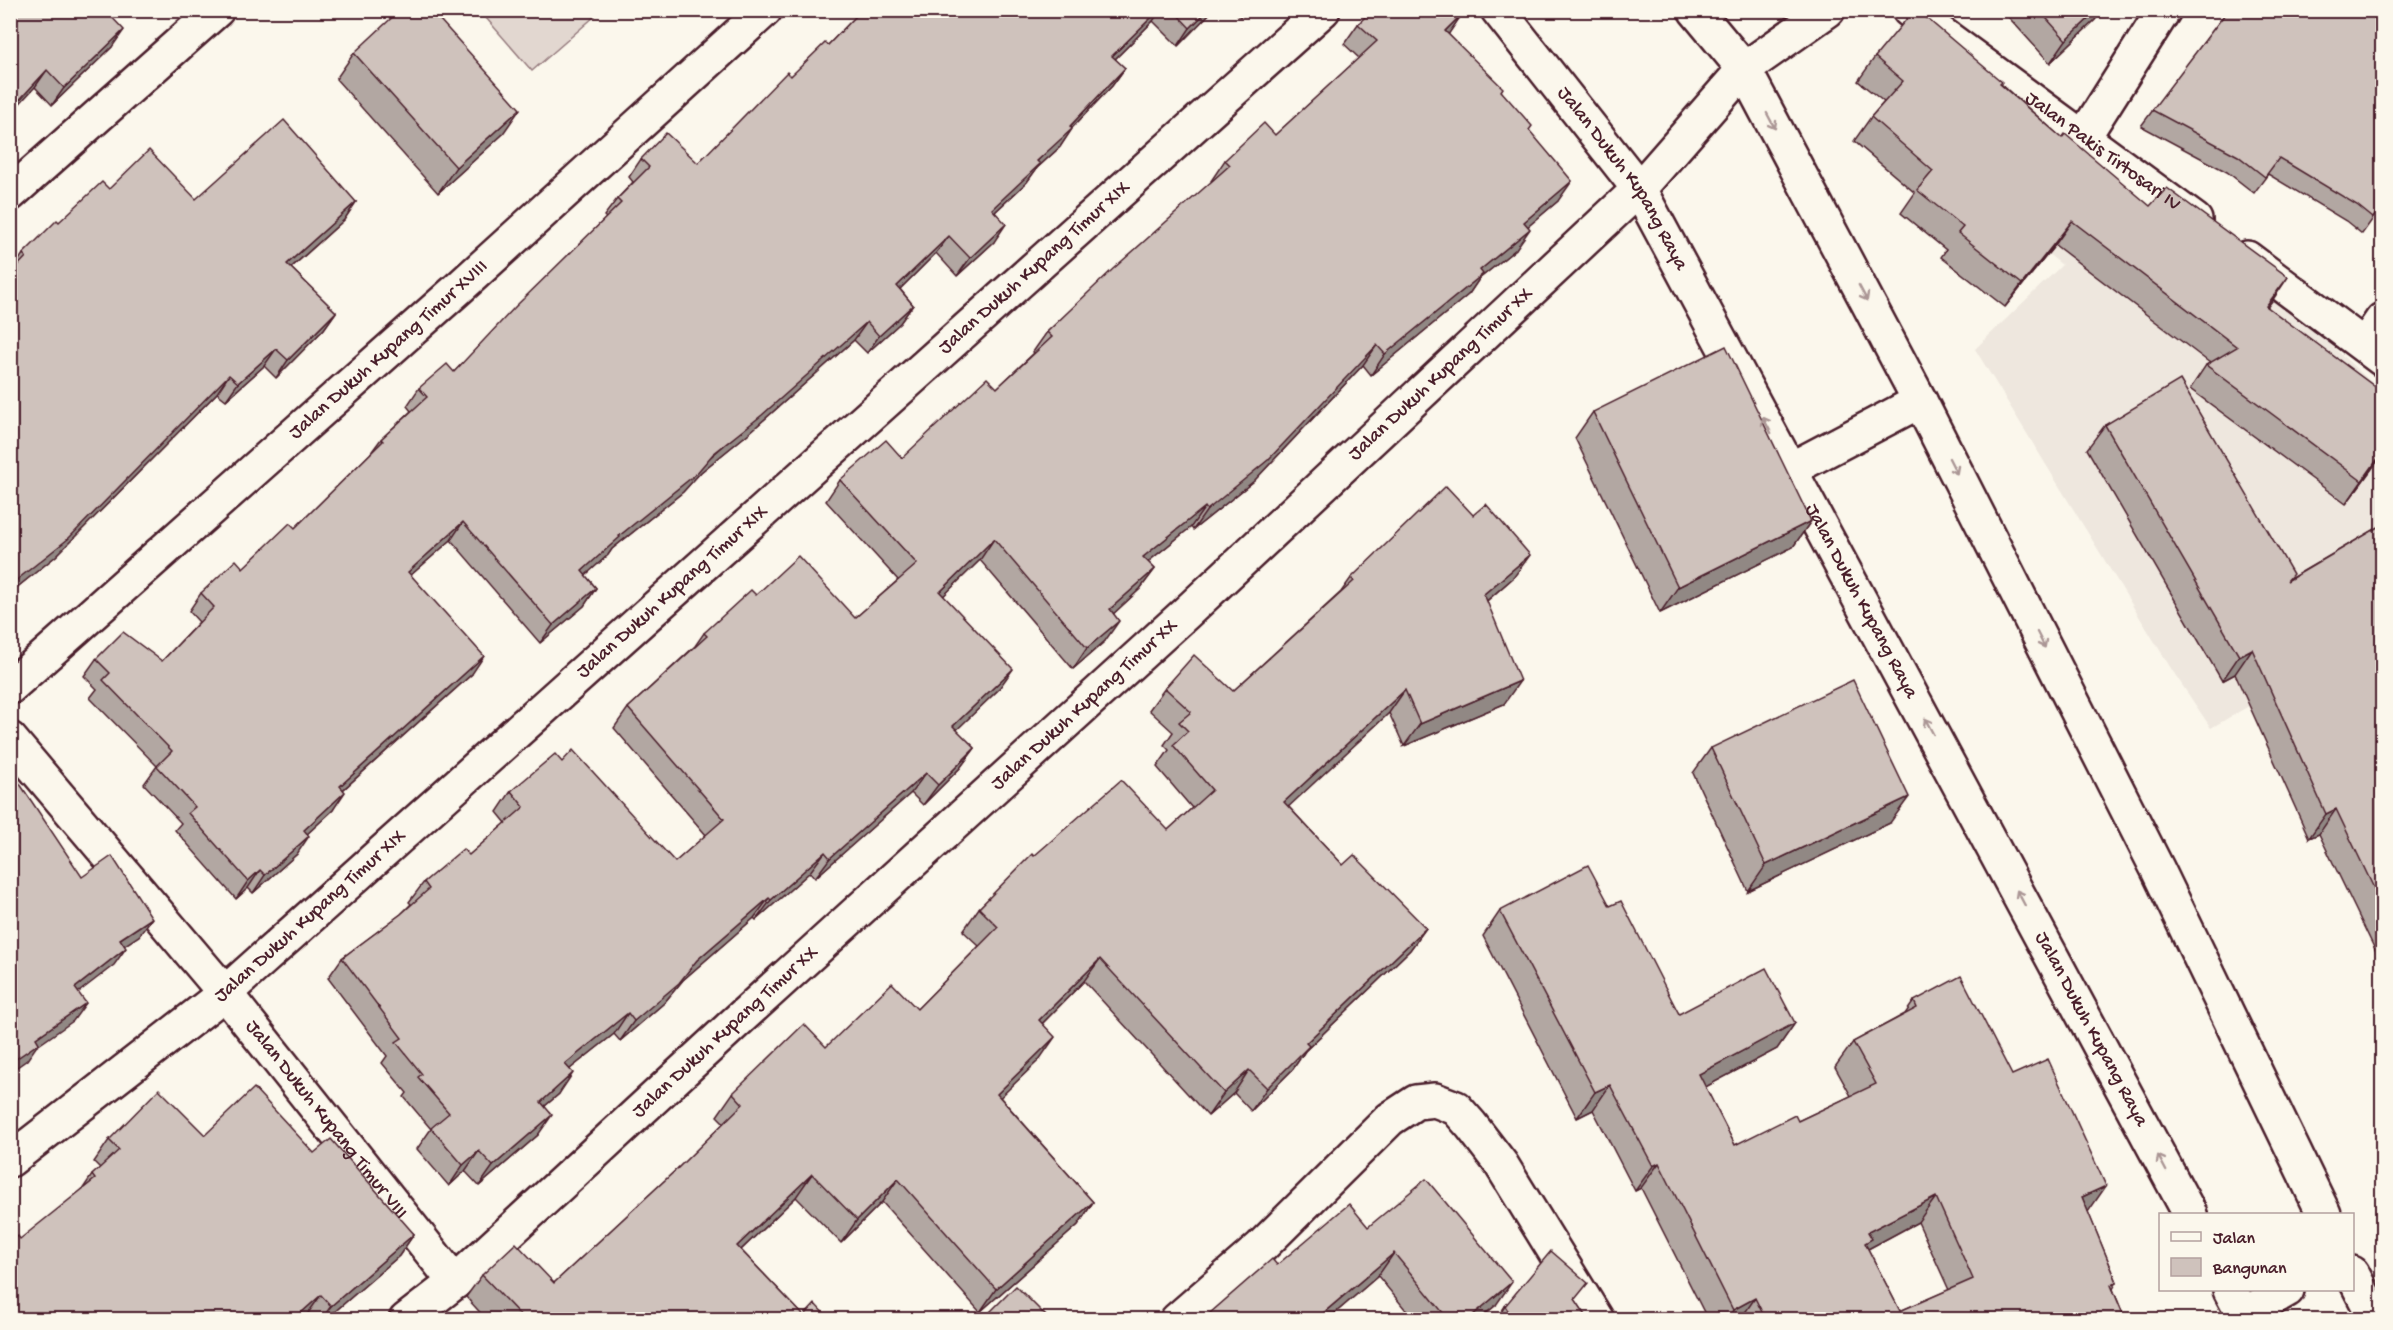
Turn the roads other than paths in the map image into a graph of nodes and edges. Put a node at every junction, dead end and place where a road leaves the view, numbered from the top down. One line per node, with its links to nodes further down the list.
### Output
1 (217, 10): 12 (street)
2 (765, 10): 16 (street, Jalan Dukuh Kupang Timur XVIII)
3 (1323, 10): 18 (street, Jalan Dukuh Kupang Timur XIX)
4 (1498, 10): 11 (street, Jalan Dukuh Kupang Raya)
5 (1695, 10): 9 (street)
6 (1828, 10): 9 (street)
7 (1909, 10): 10 (street, Jalan Pakis Tirtosari IV)
8 (2164, 10): 10 (street)
9 (1744, 69): 11 (street, Jalan Dukuh Kupang Timur XX); 14 (street, one-way to 14)
10 (2083, 138): 13 (street, Jalan Pakis Tirtosari IV)
11 (1639, 189): 15 (street, Jalan Dukuh Kupang Raya, one-way to 11); 23 (street, Jalan Dukuh Kupang Timur XX)
12 (10, 195)
13 (2377, 341)
14 (1920, 401): 15 (street); 21 (street, one-way to 21)
15 (1791, 469): 20 (street, Jalan Dukuh Kupang Raya, one-way to 15)
16 (10, 687)
17 (10, 739): 18 (street, Jalan Dukuh Kupang Timur VIII)
18 (225, 993): 19 (street, Jalan Dukuh Kupang Timur XIX); 23 (street, Jalan Dukuh Kupang Timur VIII)
19 (10, 1160)
20 (2189, 1213)
21 (2323, 1213)
22 (2354, 1277): 29 (street)
23 (455, 1282): 26 (street, Jalan Dukuh Kupang Timur XX)
24 (2284, 1291): 25 (street)
25 (2240, 1308)
26 (406, 1320)
27 (1177, 1320): 28 (street)
28 (1597, 1320)
29 (2376, 1320)

